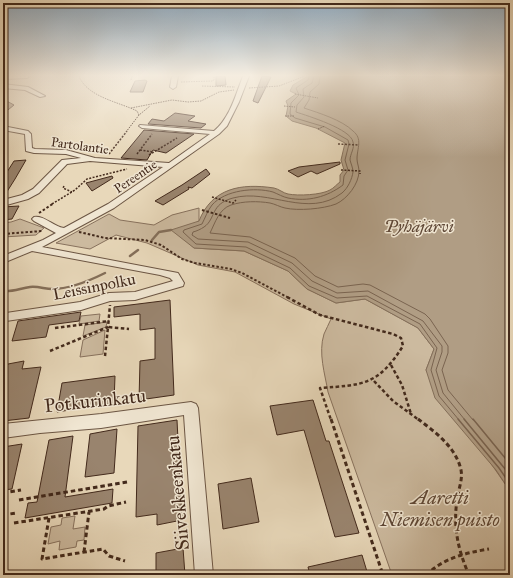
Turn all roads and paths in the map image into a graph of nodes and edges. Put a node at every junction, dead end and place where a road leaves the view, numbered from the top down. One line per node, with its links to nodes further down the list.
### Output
1 (117, 103): 7 (path)
2 (160, 103): 4 (path)
3 (235, 103): 15 (street, Pereentie)
4 (151, 105): 7 (path); 8 (path)
5 (284, 106): 6 (path)
6 (295, 107)
7 (131, 108): 8 (path)
8 (139, 115): 25 (path)
9 (285, 116): 10 (path)
10 (294, 116)
11 (142, 126): 15 (street)
12 (325, 126): 14 (path)
13 (3, 128): 24 (street, Partolantie)
14 (318, 129)
15 (217, 133): 27 (street, Pereentie)
16 (152, 134): 20 (path)
17 (177, 138): 21 (path)
18 (338, 144): 19 (path)
19 (359, 145)
20 (140, 150): 21 (path); 22 (path)
21 (154, 152): 23 (path)
22 (137, 154)
23 (149, 155)
24 (93, 160): 25 (street, Partolantie); 34 (street)
25 (103, 161): 26 (street, Partolantie)
26 (141, 163): 27 (street, Partolantie); 31 (path)
27 (170, 166): 38 (street, Pereentie)
28 (341, 170): 29 (path)
29 (360, 174)
30 (64, 186): 31 (path)
31 (72, 192): 36 (path)
32 (212, 197): 33 (path)
33 (236, 200)
34 (3, 203)
35 (202, 210): 37 (path)
36 (38, 216): 38 (street)
37 (230, 218)
38 (60, 230): 40 (path); 41 (street, Pereentie)
39 (78, 231): 51 (path)
40 (3, 234)
41 (32, 248): 42 (street, Pereentie); 43 (street, Leissinpolku)
42 (3, 260)
43 (112, 297): 44 (street, Leissinpolku); 45 (path)
44 (8, 317)
45 (109, 321): 46 (path); 47 (path)
46 (108, 327): 48 (path); 49 (path); 50 (path)
47 (55, 328)
48 (129, 329)
49 (50, 352)
50 (105, 356)
51 (391, 365): 52 (path); 54 (path)
52 (374, 381): 54 (path); 71 (path)
53 (191, 408): 55 (street, Potkurinkatu); 70 (street, Siivekkeenkatu)
54 (411, 415): 68 (path)
55 (3, 431)
56 (127, 482): 59 (path)
57 (21, 490): 58 (path)
58 (3, 493)
59 (19, 500)
60 (126, 502): 61 (path)
61 (89, 512): 64 (path); 67 (path)
62 (16, 513): 63 (path)
63 (3, 515)
64 (49, 518): 65 (path); 67 (path)
65 (14, 523)
66 (489, 549): 68 (path)
67 (84, 552): 69 (path)
68 (459, 554): 72 (path); 73 (path)
69 (124, 561)
70 (204, 575)
71 (383, 575)
72 (426, 575)
73 (469, 575)

